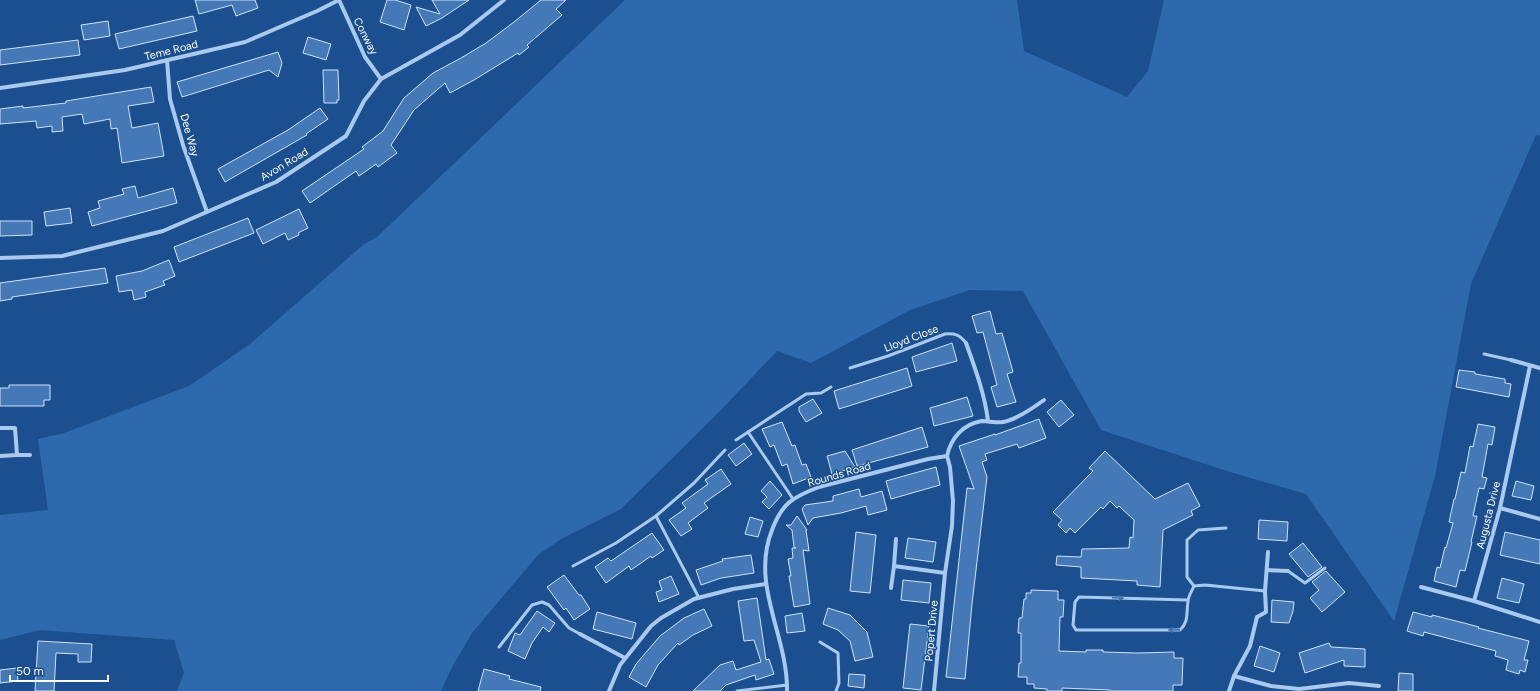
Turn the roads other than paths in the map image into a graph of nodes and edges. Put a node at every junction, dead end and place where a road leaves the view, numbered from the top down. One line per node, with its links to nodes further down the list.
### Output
1 (339, 0): 3 (street, Teme Road); 4 (street, Conway)
2 (504, 0): 4 (street, Avon Road)
3 (167, 60): 5 (street, Teme Road); 6 (street, Dee Way)
4 (381, 79): 6 (street, Avon Road)
5 (0, 88)
6 (207, 212): 7 (street, Avon Road)
7 (0, 258)
8 (966, 343): 12 (lane, Lloyd Close); 16 (street, Lloyd Close)
9 (1484, 354): 10 (lane)
10 (1511, 360): 11 (street)
11 (1530, 366): 13 (street); 26 (street, Augusta Drive)
12 (850, 368)
13 (1540, 368)
14 (831, 387): 18 (lane)
15 (1044, 400): 16 (street)
16 (988, 422): 24 (street)
17 (0, 428): 21 (street)
18 (748, 432): 19 (lane); 25 (lane)
19 (736, 440)
20 (725, 450): 27 (lane)
21 (16, 455): 22 (street); 23 (street)
22 (30, 455)
23 (0, 456)
24 (947, 456): 25 (street, Rounds Road); 37 (street, Popert Drive)
25 (793, 499): 38 (street, Rounds Road)
26 (1500, 508): 28 (street); 45 (street, Augusta Drive)
27 (656, 516): 32 (lane); 43 (lane)
28 (1540, 519)
29 (1226, 528): 39 (lane)
30 (896, 539): 33 (street)
31 (1268, 552): 35 (street)
32 (573, 566)
33 (894, 566): 37 (street); 41 (street)
34 (1325, 568): 36 (lane)
35 (1267, 570): 36 (street); 42 (street)
36 (1288, 571)
37 (944, 573): 58 (street, Popert Drive)
38 (765, 584): 43 (street); 52 (street, Rounds Road)
39 (1194, 586): 42 (lane); 44 (lane)
40 (1421, 587): 45 (street)
41 (892, 588)
42 (1265, 591): 51 (street)
43 (699, 598): 50 (street)
44 (1188, 600): 44 (lane, one-way to 44)
45 (1474, 601): 46 (street)
46 (1540, 622)
47 (580, 634): 49 (lane); 50 (street)
48 (820, 642): 57 (lane)
49 (499, 647)
50 (625, 658): 54 (street)
51 (1234, 676): 53 (street); 59 (street)
52 (787, 685): 55 (lane); 56 (street, Rounds Road)
53 (1379, 686)
54 (609, 691)
55 (737, 691)
56 (788, 691)
57 (836, 691)
58 (934, 691)
59 (1229, 691)

